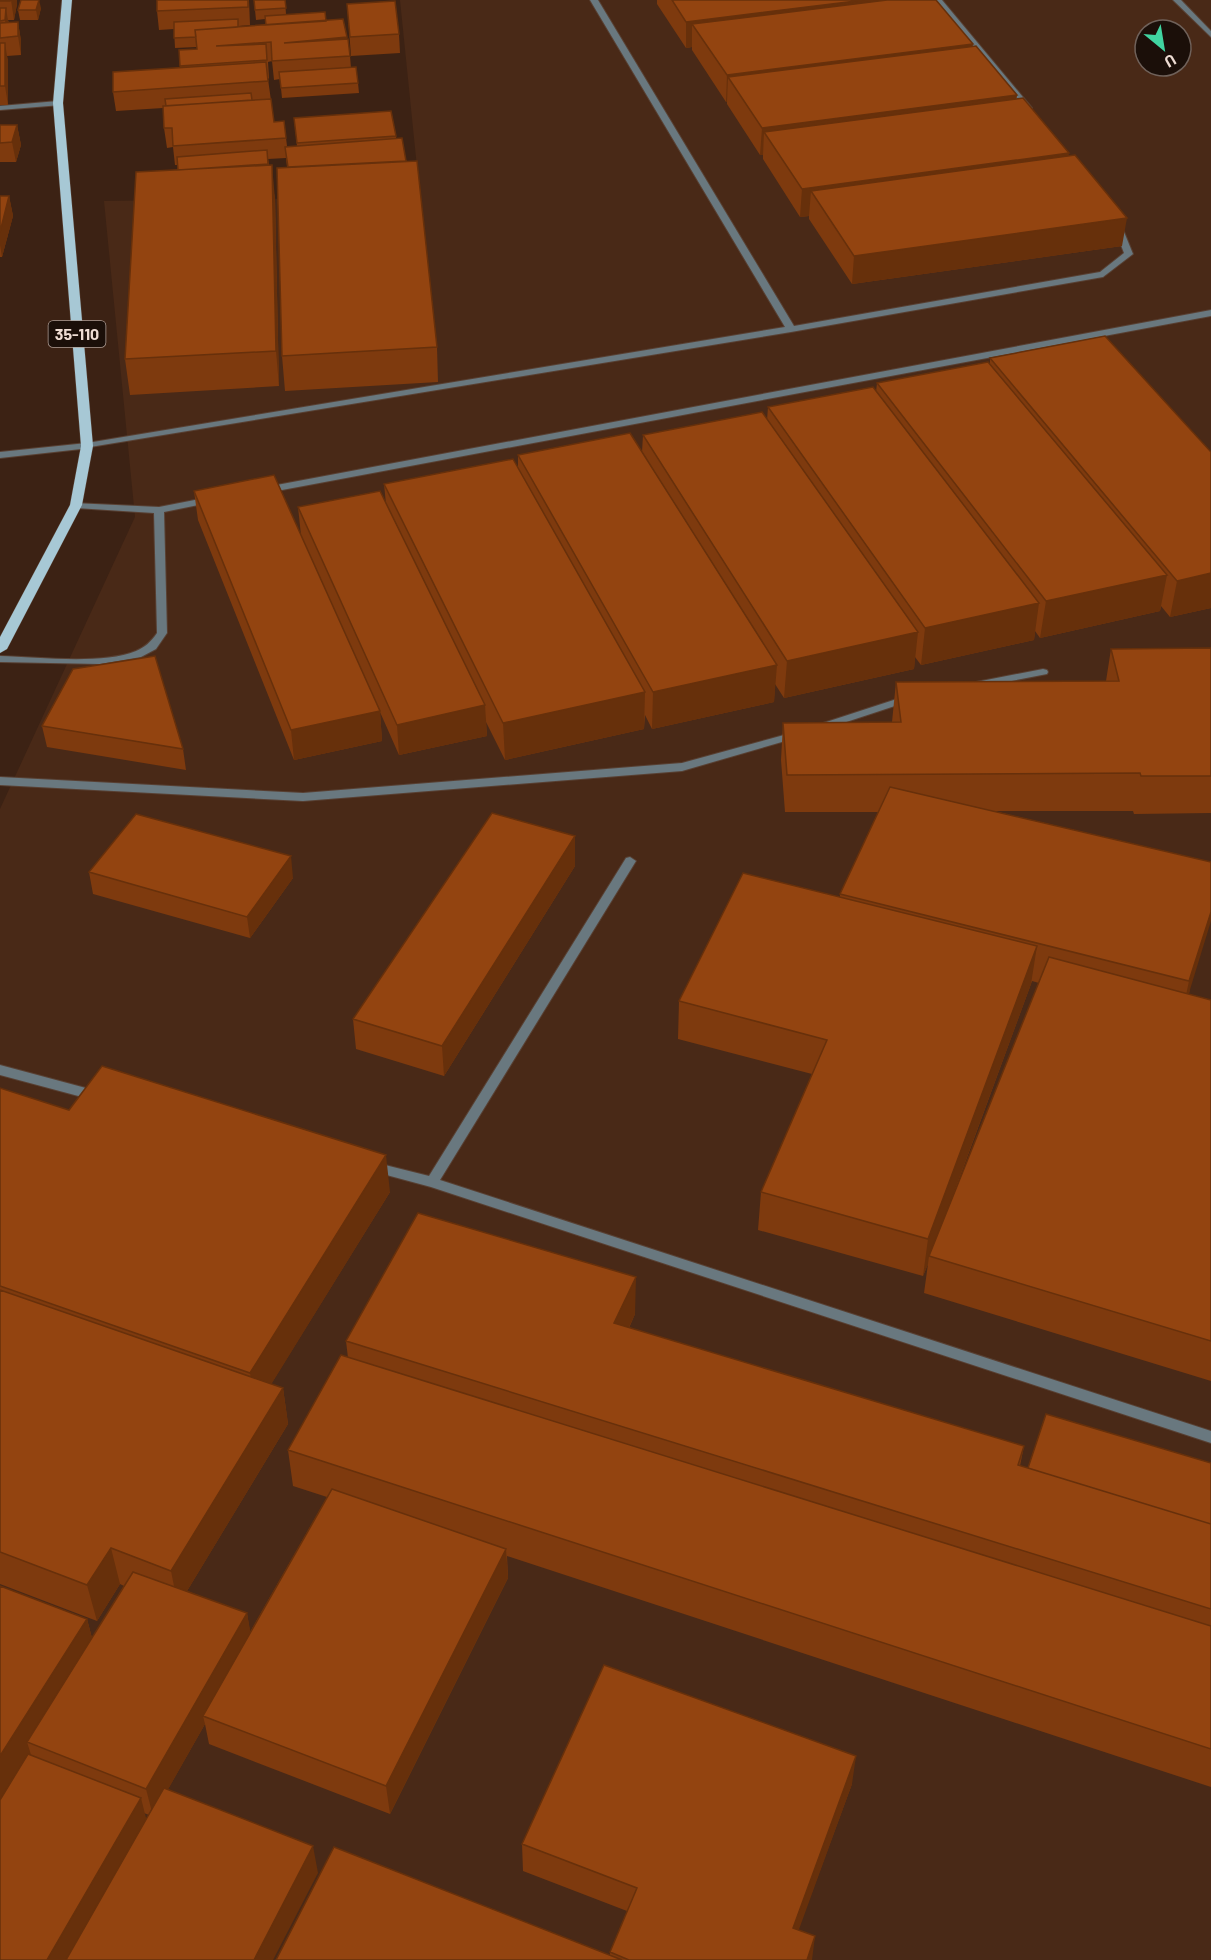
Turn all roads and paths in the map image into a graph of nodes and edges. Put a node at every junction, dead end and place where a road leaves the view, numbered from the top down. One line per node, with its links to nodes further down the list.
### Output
1 (67, 0): 6 (main road, 35-110)
2 (594, 0): 11 (street)
3 (938, 0): 8 (street)
4 (1177, 0): 5 (street)
5 (1211, 35)
6 (58, 103): 7 (street); 12 (main road, 35-110)
7 (0, 108)
8 (1033, 114)
9 (1111, 218): 11 (street)
10 (1211, 312): 14 (street)
11 (791, 329): 12 (street)
12 (87, 446): 13 (street); 16 (main road, 35-110)
13 (0, 455)
14 (252, 492)
15 (217, 499): 17 (street)
16 (76, 505): 17 (street); 18 (main road, 35-110)
17 (159, 510): 19 (street)
18 (0, 649)
19 (0, 659)
20 (1043, 672): 21 (street)
21 (964, 687)
22 (919, 696): 23 (street)
23 (0, 781)
24 (630, 861): 28 (street)
25 (0, 1070): 26 (street)
26 (114, 1100)
27 (364, 1164): 28 (street)
28 (432, 1182): 29 (street)
29 (1211, 1437)

